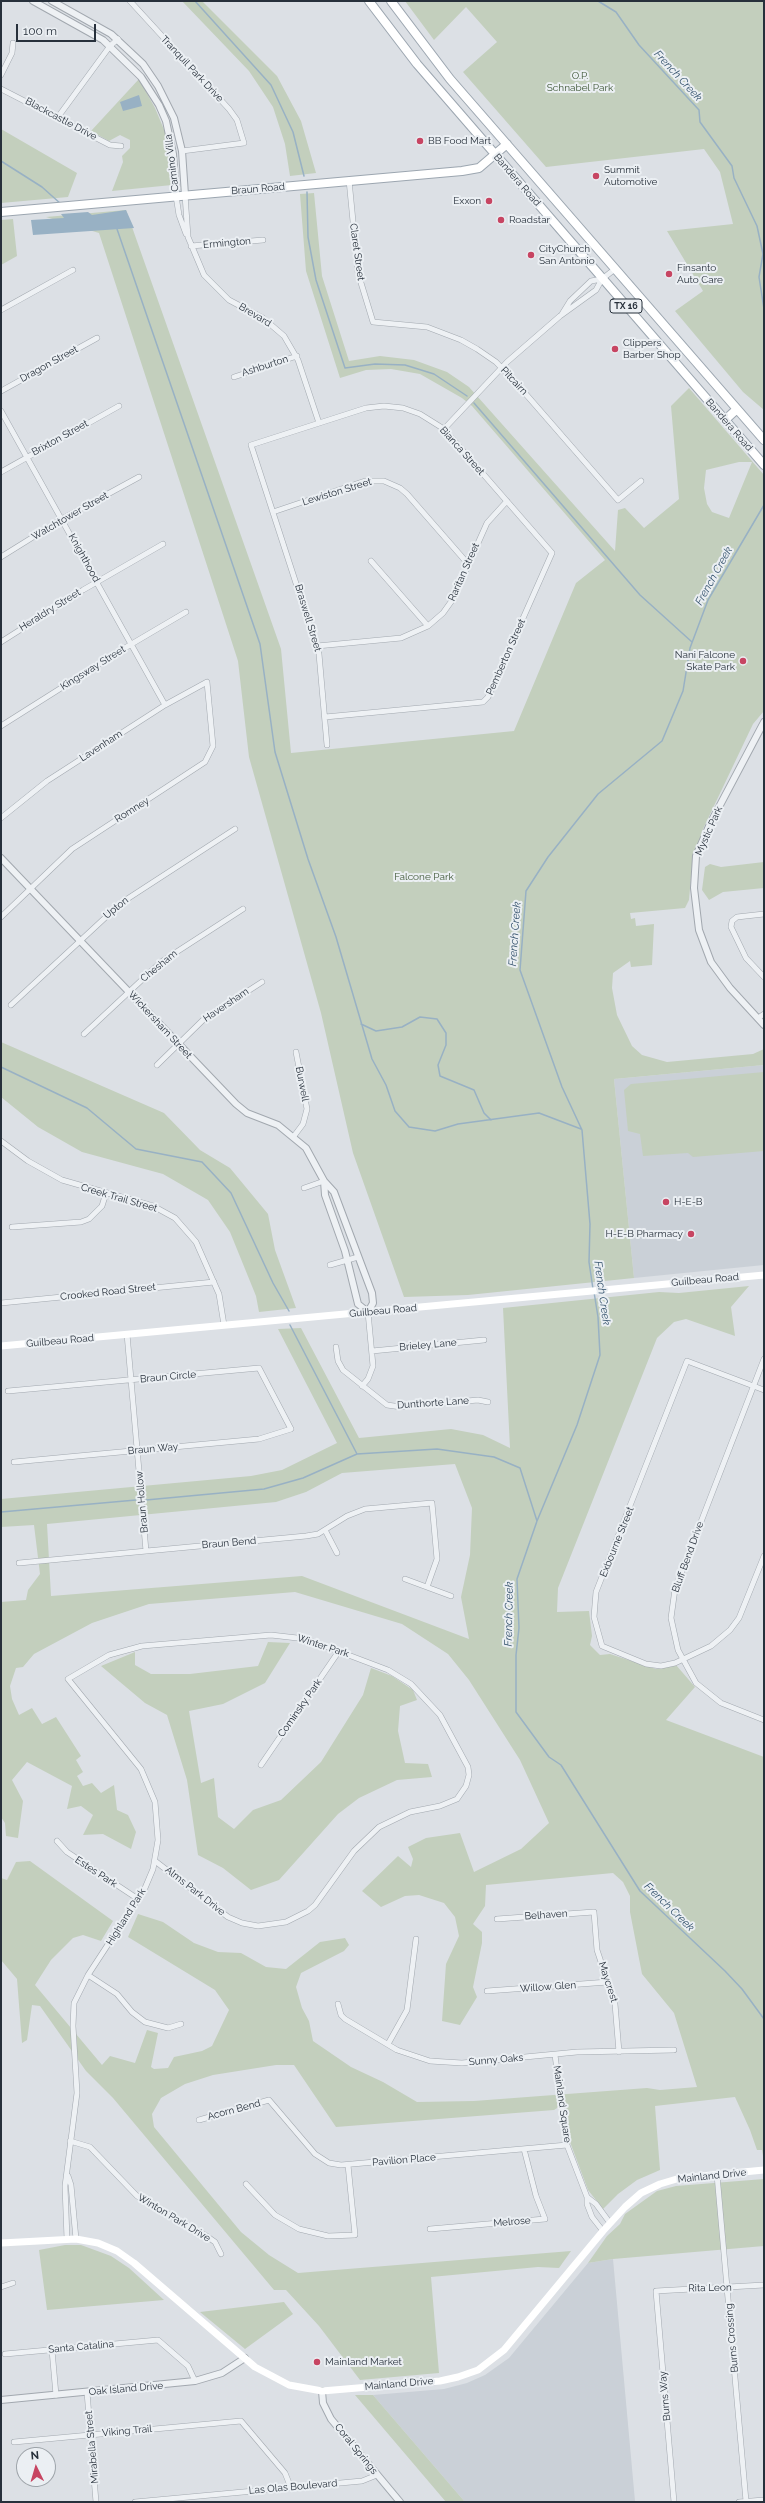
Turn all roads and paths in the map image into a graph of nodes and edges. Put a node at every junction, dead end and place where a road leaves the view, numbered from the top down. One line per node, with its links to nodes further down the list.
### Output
1 (33, 1): 8 (street, Camino Villa)
2 (52, 1): 6 (street, Camino Villa)
3 (130, 1): 14 (street, Tranquil Park Drive)
4 (369, 1): 15 (main road, Bandera Road / TX 16)
5 (391, 1): 12 (main road, Bandera Road / TX 16)
6 (118, 39): 8 (street); 14 (street, Camino Villa)
7 (13, 43): 9 (street)
8 (110, 46): 11 (street); 18 (street, Camino Villa)
9 (1, 75)
10 (1, 89): 11 (street, Blackcastle Drive)
11 (58, 117): 13 (street, Blackcastle Drive)
12 (507, 144): 15 (main road, Braun Road); 23 (main road, Bandera Road / TX 16)
13 (121, 146)
14 (182, 151): 17 (street, Camino Villa)
15 (495, 155): 16 (main road, Braun Road); 25 (main road, Bandera Road / TX 16)
16 (349, 180): 17 (main road, Braun Road); 28 (street, Claret Street)
17 (185, 195): 18 (main road, Braun Road); 20 (street, Brevard)
18 (176, 196): 19 (main road, Braun Road); 20 (street, Brevard)
19 (1, 212)
20 (188, 237): 22 (street, Brevard)
21 (263, 240): 22 (street, Ermington)
22 (191, 246): 30 (street, Brevard)
23 (615, 269): 25 (street); 35 (main road, Bandera Road / TX 16)
24 (73, 270): 26 (street)
25 (602, 279): 27 (street); 27 (street); 37 (main road, Bandera Road / TX 16)
26 (1, 310)
27 (560, 316): 31 (street)
28 (373, 322): 31 (street, Pitcairn)
29 (97, 338): 33 (street, Dragon Street)
30 (296, 356): 32 (street, Ashburton); 38 (street, Brevard)
31 (501, 368): 39 (street); 45 (street, Pitcairn)
32 (234, 377)
33 (1, 391)
34 (119, 406): 41 (street, Brixton Street)
35 (737, 409): 37 (main road); 40 (main road, Bandera Road / TX 16)
36 (1, 411): 41 (street, Knighthood)
37 (726, 420): 42 (main road, Bandera Road / TX 16)
38 (319, 423): 39 (street, Bianca Street); 47 (street, Bianca Street)
39 (444, 429): 46 (street, Bianca Street)
40 (763, 439)
41 (26, 457): 43 (street, Brixton Street); 48 (street, Knighthood)
42 (764, 465)
43 (1, 472)
44 (139, 477): 48 (street, Watchtower Street)
45 (641, 481)
46 (507, 501): 50 (street, Bianca Street); 53 (street, Raritan Street)
47 (273, 512): 53 (street, Lewiston Street); 59 (street, Braswell Street)
48 (62, 519): 51 (street, Watchtower Street); 54 (street, Knighthood)
49 (163, 544): 54 (street, Heraldry Street)
50 (552, 553): 62 (street, Pemberton Street)
51 (1, 557)
52 (371, 561): 56 (street)
53 (468, 564): 56 (street, Raritan Street)
54 (97, 581): 57 (street, Heraldry Street); 58 (street, Knighthood)
55 (186, 612): 58 (street, Kingsway Street)
56 (428, 626): 59 (street, Raritan Street)
57 (1, 642)
58 (131, 643): 61 (street, Knighthood); 64 (street, Kingsway Street)
59 (317, 646): 62 (street, Braswell Street)
60 (207, 682): 61 (street, Lavenham); 69 (street, Romney)
61 (165, 705): 66 (street, Lavenham)
62 (325, 717): 65 (street, Braswell Street)
63 (764, 722): 79 (street, Mystic Park)
64 (1, 726)
65 (327, 745)
66 (1, 818)
67 (235, 829): 73 (street, Upton)
68 (1, 858): 69 (street, Wickersham Street)
69 (30, 888): 72 (street, Romney); 73 (street, Wickersham Street)
70 (243, 909): 76 (street, Chesham)
71 (764, 914): 74 (street)
72 (1, 917)
73 (80, 940): 76 (street, Wickersham Street); 77 (street, Upton)
74 (764, 977)
75 (262, 982): 82 (street, Haversham)
76 (129, 992): 81 (street, Chesham); 82 (street, Wickersham Street)
77 (11, 1005)
78 (764, 1014): 79 (street)
79 (758, 1018): 80 (street, Mystic Park)
80 (764, 1025)
81 (84, 1034)
82 (178, 1044): 84 (street, Haversham); 85 (street, Wickersham Street)
83 (296, 1052): 85 (street, Burwell)
84 (157, 1065)
85 (294, 1136): 87 (street, Wickersham Street)
86 (1, 1141): 89 (street, Creek Trail Street)
87 (324, 1181): 88 (street); 91 (street, Wickersham Street); 92 (street, Wickersham Street)
88 (304, 1188)
89 (106, 1193): 90 (street); 95 (street, Creek Trail Street)
90 (12, 1227)
91 (358, 1258): 92 (street); 97 (street, Wickersham Street)
92 (348, 1260): 93 (street); 97 (street, Wickersham Street)
93 (330, 1265)
94 (764, 1275): 97 (main road, Guilbeau Road)
95 (214, 1282): 96 (street, Crooked Road Street); 98 (street, Creek Trail Street)
96 (1, 1303)
97 (368, 1312): 98 (main road, Guilbeau Road); 103 (street, Wickersham Street)
98 (224, 1325): 99 (main road, Guilbeau Road)
99 (127, 1334): 101 (main road, Guilbeau Road); 105 (street, Braun Hollow)
100 (484, 1340): 103 (street, Brieley Lane)
101 (1, 1346)
102 (336, 1347): 106 (street, Dunthorte Lane)
103 (372, 1351): 106 (street, Wickersham Street)
104 (764, 1359): 107 (street, Bluff Bend Drive)
105 (131, 1380): 109 (street, Braun Circle); 111 (street, Braun Circle); 112 (street, Braun Hollow)
106 (362, 1386): 110 (street, Dunthorte Lane)
107 (753, 1386): 108 (street); 123 (street, Bluff Bend Drive); 123 (street, Exbourne Street)
108 (764, 1390)
109 (8, 1392)
110 (488, 1402)
111 (291, 1429): 112 (street, Braun Way)
112 (138, 1451): 113 (street, Braun Way); 115 (street, Braun Hollow)
113 (14, 1462)
114 (325, 1530): 115 (street, Braun Bend); 116 (street); 120 (street, Braun Bend)
115 (146, 1551): 118 (street, Braun Bend)
116 (337, 1553)
117 (764, 1556): 123 (street)
118 (19, 1562)
119 (405, 1579): 120 (street)
120 (427, 1587): 121 (street)
121 (451, 1596)
122 (339, 1651): 124 (street, Winter Park); 126 (street, Cominsky Park); 127 (street, Winter Park)
123 (682, 1660): 125 (street, Bluff Bend Drive)
124 (68, 1679): 129 (street, Highland Park)
125 (764, 1720)
126 (261, 1765)
127 (466, 1786): 129 (street, Alms Park Drive)
128 (57, 1841): 130 (street, Estes Park)
129 (155, 1861): 130 (street, Highland Park)
130 (138, 1899): 134 (street, Highland Park)
131 (594, 1912): 132 (street, Belhaven); 135 (street, Maycrest)
132 (497, 1919)
133 (416, 1939): 139 (street)
134 (88, 1975): 138 (street); 145 (street, Highland Park)
135 (608, 1982): 136 (street, Willow Glen); 141 (street, Maycrest)
136 (487, 1991)
137 (338, 2004): 139 (street, Sunny Oaks)
138 (181, 2024)
139 (388, 2044): 142 (street, Sunny Oaks)
140 (674, 2050): 141 (street, Sunny Oaks)
141 (619, 2052): 142 (street, Sunny Oaks)
142 (555, 2055): 146 (street, Mainland Square)
143 (269, 2100): 144 (street, Acorn Bend); 148 (street, Pavilion Place)
144 (199, 2120)
145 (70, 2141): 151 (street, Highland Park); 160 (street, Winton Park Drive)
146 (567, 2145): 147 (street, Pavilion Place); 153 (street, Mainland Square)
147 (524, 2150): 148 (street, Pavilion Place); 155 (street, Melrose)
148 (348, 2165): 152 (street)
149 (764, 2170): 150 (main road, Mainland Drive)
150 (717, 2175): 154 (main road, Mainland Drive); 164 (street, Burns Crossing)
151 (68, 2176): 157 (street, Highland Park); 158 (street, Highland Park)
152 (246, 2184)
153 (587, 2197): 154 (street, Mainland Square); 156 (street, Mainland Square)
154 (610, 2223): 156 (main road, Mainland Drive)
155 (430, 2229)
156 (603, 2231): 170 (main road, Mainland Drive)
157 (67, 2239): 158 (main road, Mainland Drive); 159 (main road, Mainland Drive)
158 (76, 2239): 168 (main road, Mainland Drive)
159 (1, 2243)
160 (221, 2254)
161 (13, 2283): 163 (street)
162 (764, 2285): 164 (street, Rita Leon)
163 (1, 2288)
164 (727, 2288): 165 (street, Rita Leon); 179 (street, Burns Crossing)
165 (656, 2291): 183 (street, Burns Way)
166 (52, 2350): 167 (street, Santa Catalina); 169 (street, Santa Catalina); 172 (street)
167 (5, 2354)
168 (245, 2358): 169 (street, Oak Island Drive); 170 (main road, Mainland Drive)
169 (195, 2381): 171 (street, Oak Island Drive)
170 (322, 2391): 176 (street, Coral Springs)
171 (87, 2392): 172 (street, Oak Island Drive); 174 (street, Mirabella Street)
172 (56, 2395): 173 (street, Oak Island Drive)
173 (1, 2400)
174 (91, 2435): 175 (street, Viking Trail); 177 (street, Viking Trail); 180 (street, Mirabella Street)
175 (14, 2442)
176 (378, 2475): 177 (street, Las Olas Boulevard); 182 (street, Coral Springs)
177 (291, 2488): 181 (street, Las Olas Boulevard)
178 (764, 2500): 179 (street)
179 (746, 2501): 184 (street)
180 (96, 2502)
181 (135, 2502)
182 (400, 2502)
183 (674, 2502)
184 (739, 2502)

